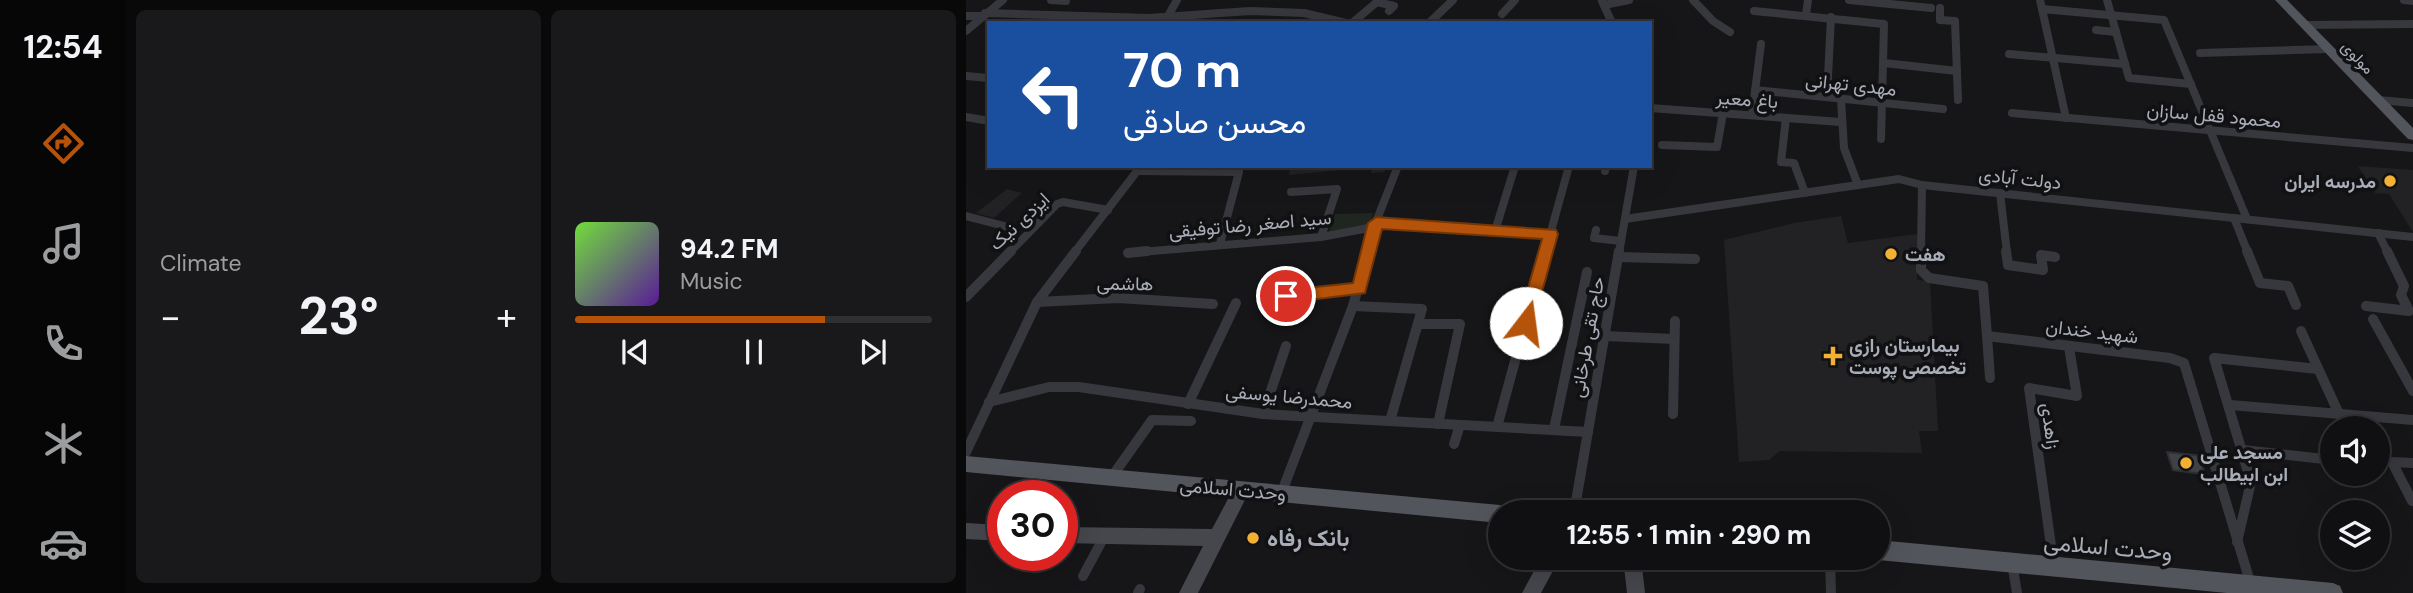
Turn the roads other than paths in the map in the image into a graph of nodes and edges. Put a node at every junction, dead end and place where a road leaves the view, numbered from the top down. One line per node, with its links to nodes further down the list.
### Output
1 (1003, 0): 24 (street)
2 (1051, 0): 16 (street)
3 (1177, 0): 29 (street)
4 (1256, 0): 19 (street)
5 (1453, 0): 36 (street)
6 (1514, 0): 23 (street)
7 (1629, 0): 17 (street)
8 (1693, 0): 42 (street)
9 (1808, 0): 26 (street)
10 (1849, 0): 51 (street)
11 (2107, 0): 27 (street)
12 (2281, 0): 39 (main road, مولوی)
13 (2404, 0): 15 (street)
14 (1379, 1): 20 (street); 35 (street)
15 (2413, 1)
16 (1066, 2)
17 (1603, 2): 37 (street)
18 (2041, 4): 27 (street); 48 (street)
19 (1250, 11): 22 (street); 31 (street)
20 (1389, 11)
21 (1754, 11): 26 (street)
22 (1304, 13): 33 (street); 34 (street)
23 (1502, 14)
24 (983, 15): 25 (street); 28 (street); 41 (street)
25 (1070, 15): 29 (street); 32 (street)
26 (1806, 15): 30 (street)
27 (2111, 15): 43 (street); 54 (street)
28 (966, 16)
29 (1168, 16): 31 (street)
30 (1830, 17): 49 (street); 56 (street)
31 (1201, 18)
32 (1064, 21)
33 (1297, 21)
34 (1338, 21)
35 (1354, 21)
36 (1431, 21)
37 (1611, 21)
38 (2413, 24): 39 (street)
39 (2305, 25): 45 (main road, مولوی)
40 (2096, 30): 43 (street)
41 (966, 31)
42 (1730, 32)
43 (2116, 32): 50 (street)
44 (1761, 44): 55 (street)
45 (2328, 49): 46 (street); 59 (main road, مولوی)
46 (2200, 53)
47 (2009, 54): 48 (street)
48 (2053, 58): 50 (street); 69 (street)
49 (1884, 63): 51 (street); 60 (street)
50 (2125, 64): 54 (street)
51 (1957, 71): 58 (street)
52 (966, 76): 53 (street)
53 (987, 78)
54 (2191, 84): 72 (street)
55 (1755, 90): 56 (street, مهدی تهرانی); 66 (street)
56 (1827, 97): 57 (street, مهدی تهرانی)
57 (1841, 99): 60 (street, مهدی تهرانی); 71 (street)
58 (1958, 100)
59 (2378, 100): 61 (street); 73 (main road, مولوی)
60 (1883, 103): 63 (street, مهدی تهرانی); 74 (street)
61 (2413, 103)
62 (1652, 108): 64 (street, باغ معیر)
63 (1943, 109)
64 (1723, 113): 66 (street, باغ معیر); 75 (street)
65 (2012, 113): 69 (street, محمود قفل سازان)
66 (1752, 115): 68 (street, باغ معیر)
67 (966, 117): 70 (street)
68 (1786, 118): 71 (street, باغ معیر); 85 (street)
69 (2066, 118): 72 (street, محمود قفل سازان)
70 (987, 121)
71 (1841, 122): 82 (street)
72 (2210, 130): 76 (street, محمود قفل سازان); 91 (street)
73 (2413, 136)
74 (1881, 139)
75 (1662, 145)
76 (2413, 148)
77 (1397, 168): 92 (street)
78 (1514, 168): 95 (street)
79 (1568, 168): 97 (street)
80 (1633, 168): 90 (street, حاج تقی طرخانی)
81 (1139, 169): 87 (street); 101 (street)
82 (1858, 185): 83 (street, دولت آبادی); 85 (street, دولت آبادی)
83 (1922, 185): 86 (street, دولت آبادی); 122 (street)
84 (1291, 192): 98 (street)
85 (1805, 193): 90 (street, دولت آبادی)
86 (2000, 193): 89 (street, دولت آبادی); 104 (street)
87 (1108, 210): 108 (street, ایزدی نیک); 111 (street)
88 (966, 216): 93 (street)
89 (2234, 218): 91 (street, دولت آبادی); 115 (street)
90 (1625, 219): 100 (street, حاج تقی طرخانی)
91 (2247, 219): 96 (street, دولت آبادی)
92 (1375, 225): 95 (street, سید اصغر رضا توفیقی); 98 (street, سید اصغر رضا توفیقی); 109 (street)
93 (1012, 228)
94 (1596, 230): 100 (street)
95 (1494, 231): 97 (street, سید اصغر رضا توفیقی)
96 (2378, 233): 99 (street, دولت آبادی); 116 (street)
97 (1550, 234): 141 (street)
98 (1321, 237): 101 (street, سید اصغر رضا توفیقی)
99 (2413, 237)
100 (1621, 241): 103 (street, حاج تقی طرخانی)
101 (1220, 244): 102 (street, سید اصغر رضا توفیقی)
102 (1128, 253)
103 (1618, 257): 105 (street); 121 (street, حاج تقی طرخانی)
104 (2055, 257)
105 (1695, 259)
106 (1291, 272): 109 (street)
107 (1587, 272): 142 (street)
108 (970, 287): 110 (street, ایزدی نیک)
109 (1359, 288): 114 (street)
110 (966, 297)
111 (1037, 302): 113 (street, هاشمی); 129 (street)
112 (1236, 303): 130 (street)
113 (1213, 304)
114 (1353, 306): 119 (street); 135 (street)
115 (2296, 306)
116 (2366, 306)
117 (2373, 319): 128 (street)
118 (1675, 321): 123 (street)
119 (1418, 324): 138 (street); 139 (street)
120 (2301, 331): 126 (street)
121 (1605, 336): 123 (street); 143 (street, حاج تقی طرخانی)
122 (1987, 336): 125 (street, شهید خندان); 127 (street)
123 (1675, 339): 133 (street)
124 (1286, 346): 132 (street)
125 (2069, 346): 160 (street, شهید خندان); 163 (street, زاهدی)
126 (2318, 369): 131 (street); 134 (street)
127 (1990, 378)
128 (2413, 391)
129 (989, 402): 130 (street, محمدرضا یوسفی); 147 (street)
130 (1188, 404): 132 (street, محمدرضا یوسفی)
131 (2230, 405): 134 (street); 145 (street)
132 (1263, 414): 135 (street, محمدرضا یوسفی)
133 (1674, 414)
134 (2339, 414): 136 (street)
135 (1310, 417): 138 (street, محمدرضا یوسفی); 151 (street)
136 (2413, 420)
137 (1191, 421): 149 (street)
138 (1390, 421): 139 (street, محمدرضا یوسفی)
139 (1438, 424): 140 (street, محمدرضا یوسفی)
140 (1460, 425): 141 (street, محمدرضا یوسفی); 144 (street)
141 (1497, 427): 142 (street, محمدرضا یوسفی)
142 (1555, 429): 143 (street, محمدرضا یوسفی)
143 (1588, 432): 152 (street, حاج تقی طرخانی)
144 (1454, 444)
145 (2243, 450): 146 (street); 160 (street)
146 (2320, 459)
147 (966, 462): 149 (main road, وحدت اسلامی)
148 (2413, 463): 153 (street)
149 (1111, 478): 150 (main road, وحدت اسلامی)
150 (1242, 490): 151 (main road, وحدت اسلامی); 159 (street)
151 (1281, 494): 154 (main road, وحدت اسلامی)
152 (1576, 500)
153 (2412, 500)
154 (1488, 513)
155 (966, 531): 156 (street)
156 (987, 532)
157 (1078, 536): 158 (street)
158 (1104, 537): 159 (street); 168 (street)
159 (1217, 538): 170 (street)
160 (2237, 542): 167 (street, شهید خندان)
161 (1890, 551): 162 (main road, وحدت اسلامی)
162 (2012, 563): 163 (main road, وحدت اسلامی); 174 (street)
163 (2054, 567): 169 (main road, وحدت اسلامی)
164 (1544, 570): 171 (street)
165 (1633, 570): 172 (street)
166 (1830, 570): 173 (street)
167 (2248, 575): 169 (main road, وحدت اسلامی); 175 (main road, وحدت اسلامی)
168 (1083, 576)
169 (2176, 585)
170 (1188, 593)
171 (1531, 593)
172 (1636, 593)
173 (1831, 593)
174 (2017, 593)
175 (2333, 593)

